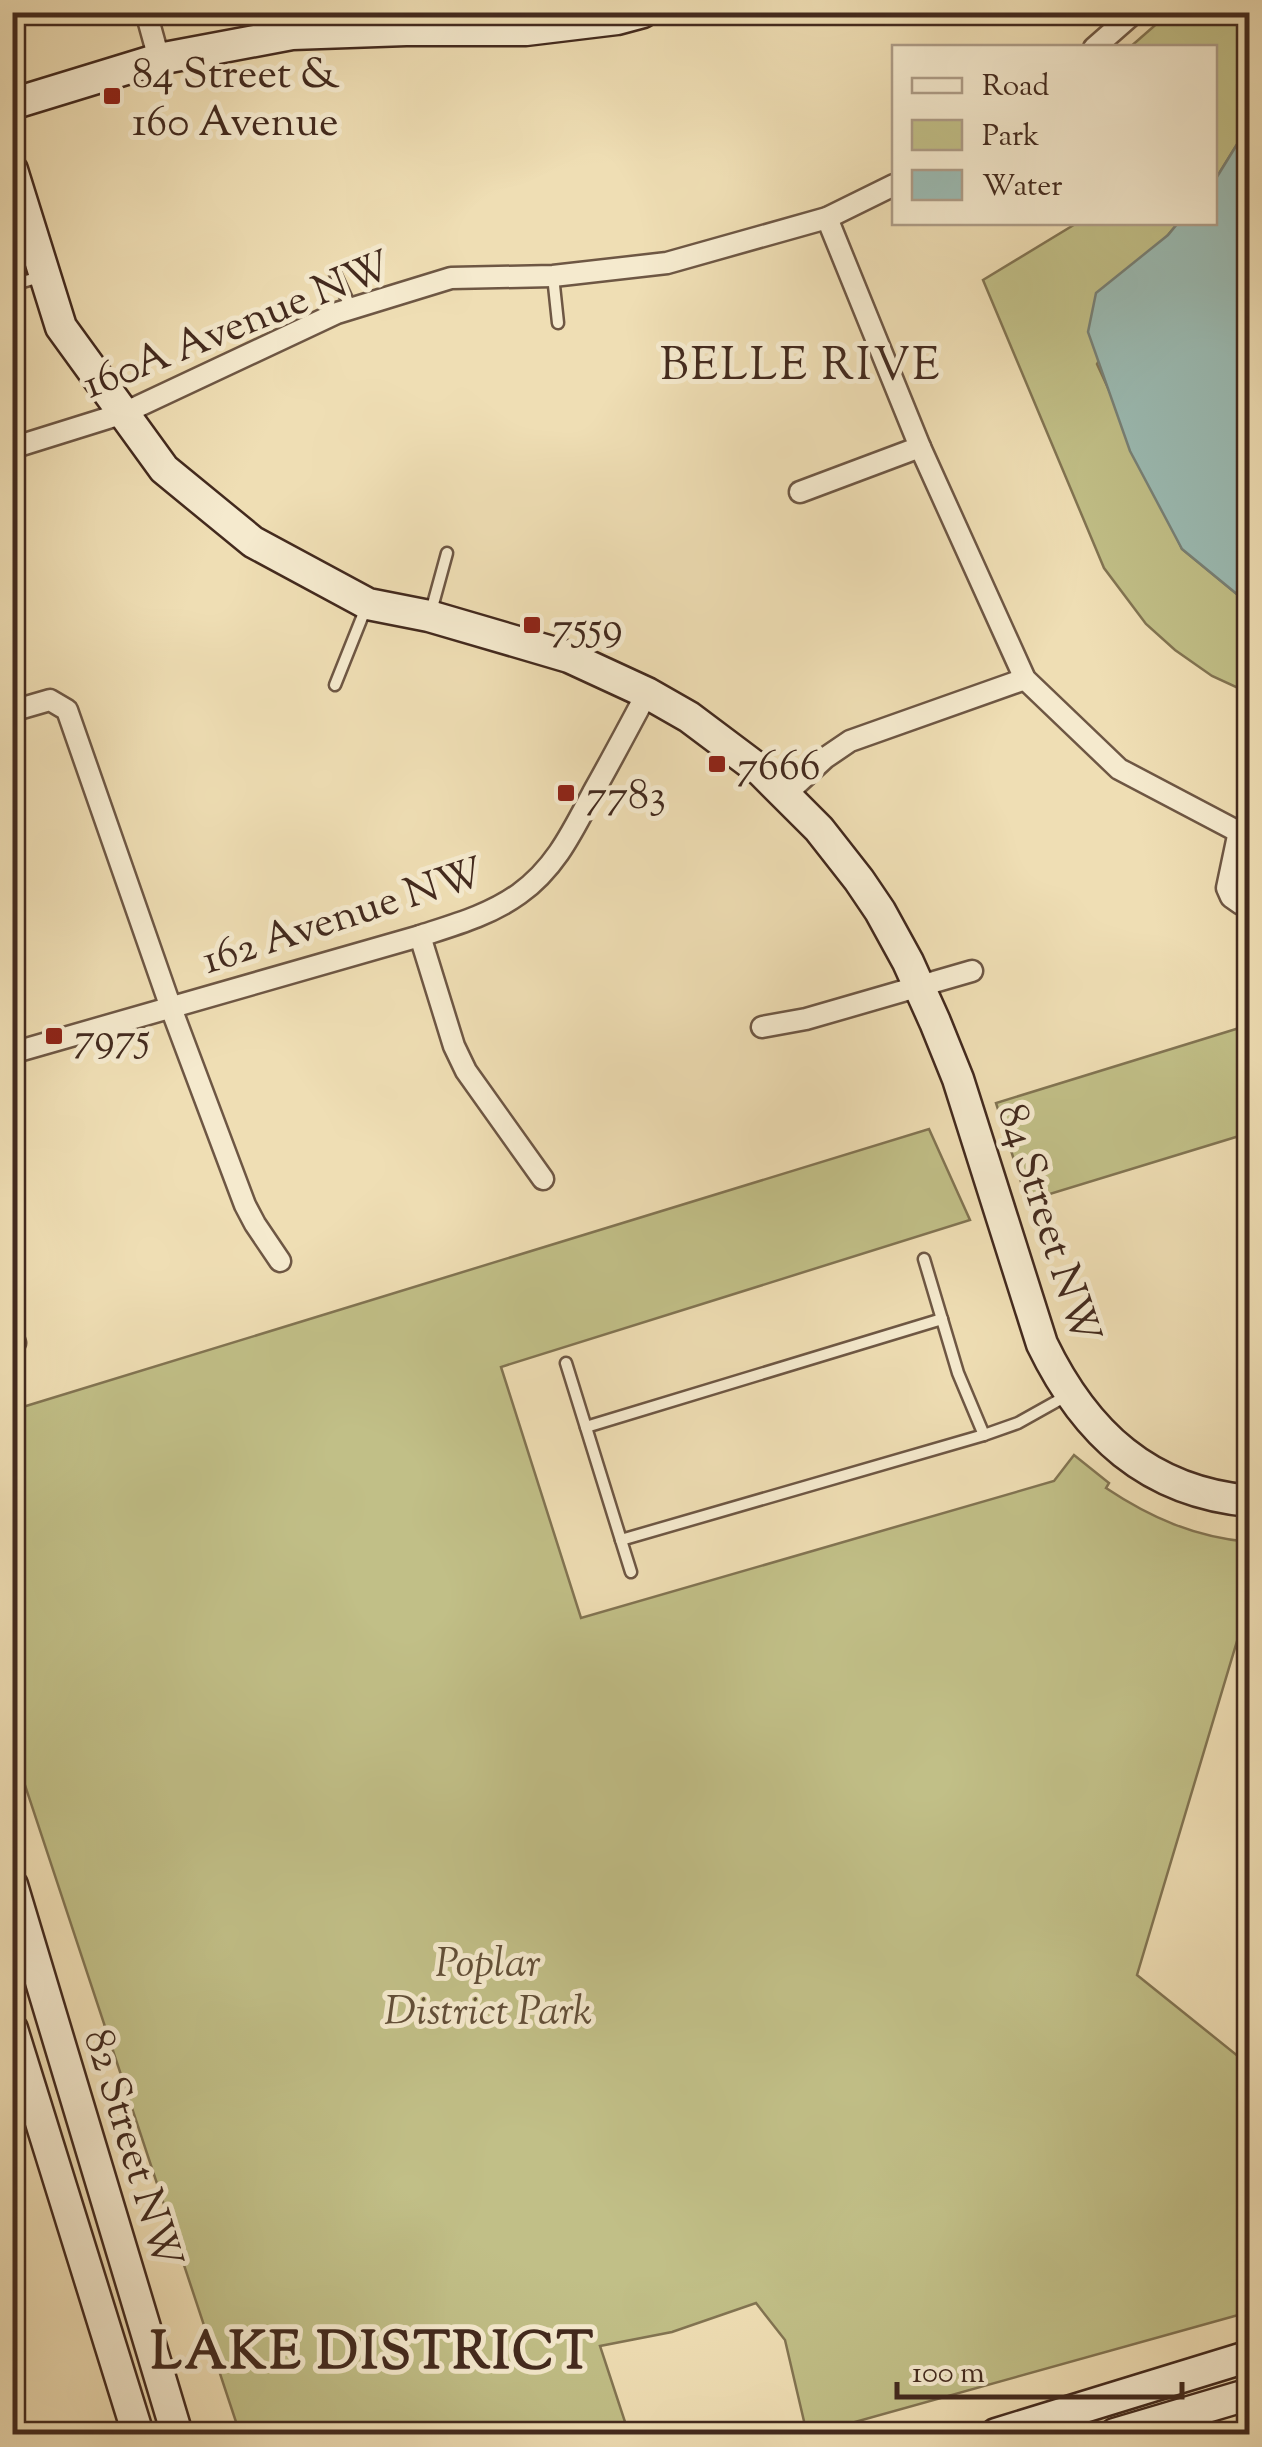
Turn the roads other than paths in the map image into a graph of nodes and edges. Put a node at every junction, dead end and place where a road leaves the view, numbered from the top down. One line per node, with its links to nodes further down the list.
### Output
1 (146, 12): 6 (street)
2 (643, 12): 4 (street)
3 (1134, 12): 5 (street)
4 (404, 21): 6 (street)
5 (1097, 45)
6 (159, 59): 7 (street)
7 (12, 104)
8 (12, 170): 12 (street, 84 Street NW)
9 (892, 186): 10 (street, 160A Avenue NW)
10 (828, 218): 13 (street, 160A Avenue NW); 18 (street)
11 (334, 271): 15 (lane)
12 (46, 275): 14 (lane); 17 (street, 84 Street NW)
13 (553, 276): 15 (street, 160A Avenue NW); 16 (lane)
14 (12, 285)
15 (351, 309): 17 (street, 160A Avenue NW)
16 (558, 323)
17 (124, 414): 19 (street, 160A Avenue NW); 22 (street, 84 Street NW)
18 (920, 447): 20 (street); 24 (street)
19 (12, 448)
20 (800, 492)
21 (447, 553): 23 (lane)
22 (368, 604): 23 (street, 84 Street NW); 25 (lane)
23 (429, 616): 26 (street, 84 Street NW)
24 (1025, 680): 28 (street); 29 (street)
25 (335, 685)
26 (647, 693): 28 (street, 84 Street NW); 31 (street, 162 Avenue NW)
27 (15, 710): 34 (street)
28 (785, 795): 33 (street, 84 Street NW)
29 (1240, 831): 30 (street)
30 (1250, 903)
31 (420, 936): 34 (street, 162 Avenue NW); 37 (street)
32 (972, 971): 33 (street)
33 (919, 986): 35 (street); 42 (street, 84 Street NW)
34 (172, 1008): 36 (street, 162 Avenue NW); 39 (street)
35 (762, 1028)
36 (12, 1053)
37 (543, 1178)
38 (924, 1259): 40 (lane)
39 (280, 1261)
40 (942, 1320): 43 (lane); 44 (lane)
41 (566, 1363): 43 (lane)
42 (1069, 1395): 44 (lane); 45 (street, 84 Street NW)
43 (586, 1427): 46 (lane)
44 (984, 1435): 46 (lane)
45 (1250, 1502)
46 (621, 1540): 47 (lane)
47 (630, 1572)
48 (12, 1886): 53 (street, 82 Street NW)
49 (12, 2029): 52 (street, 82 Street NW)
50 (1250, 2356): 54 (street)
51 (1250, 2394): 55 (street)
52 (138, 2434)
53 (177, 2434)
54 (996, 2434)
55 (1115, 2434)

